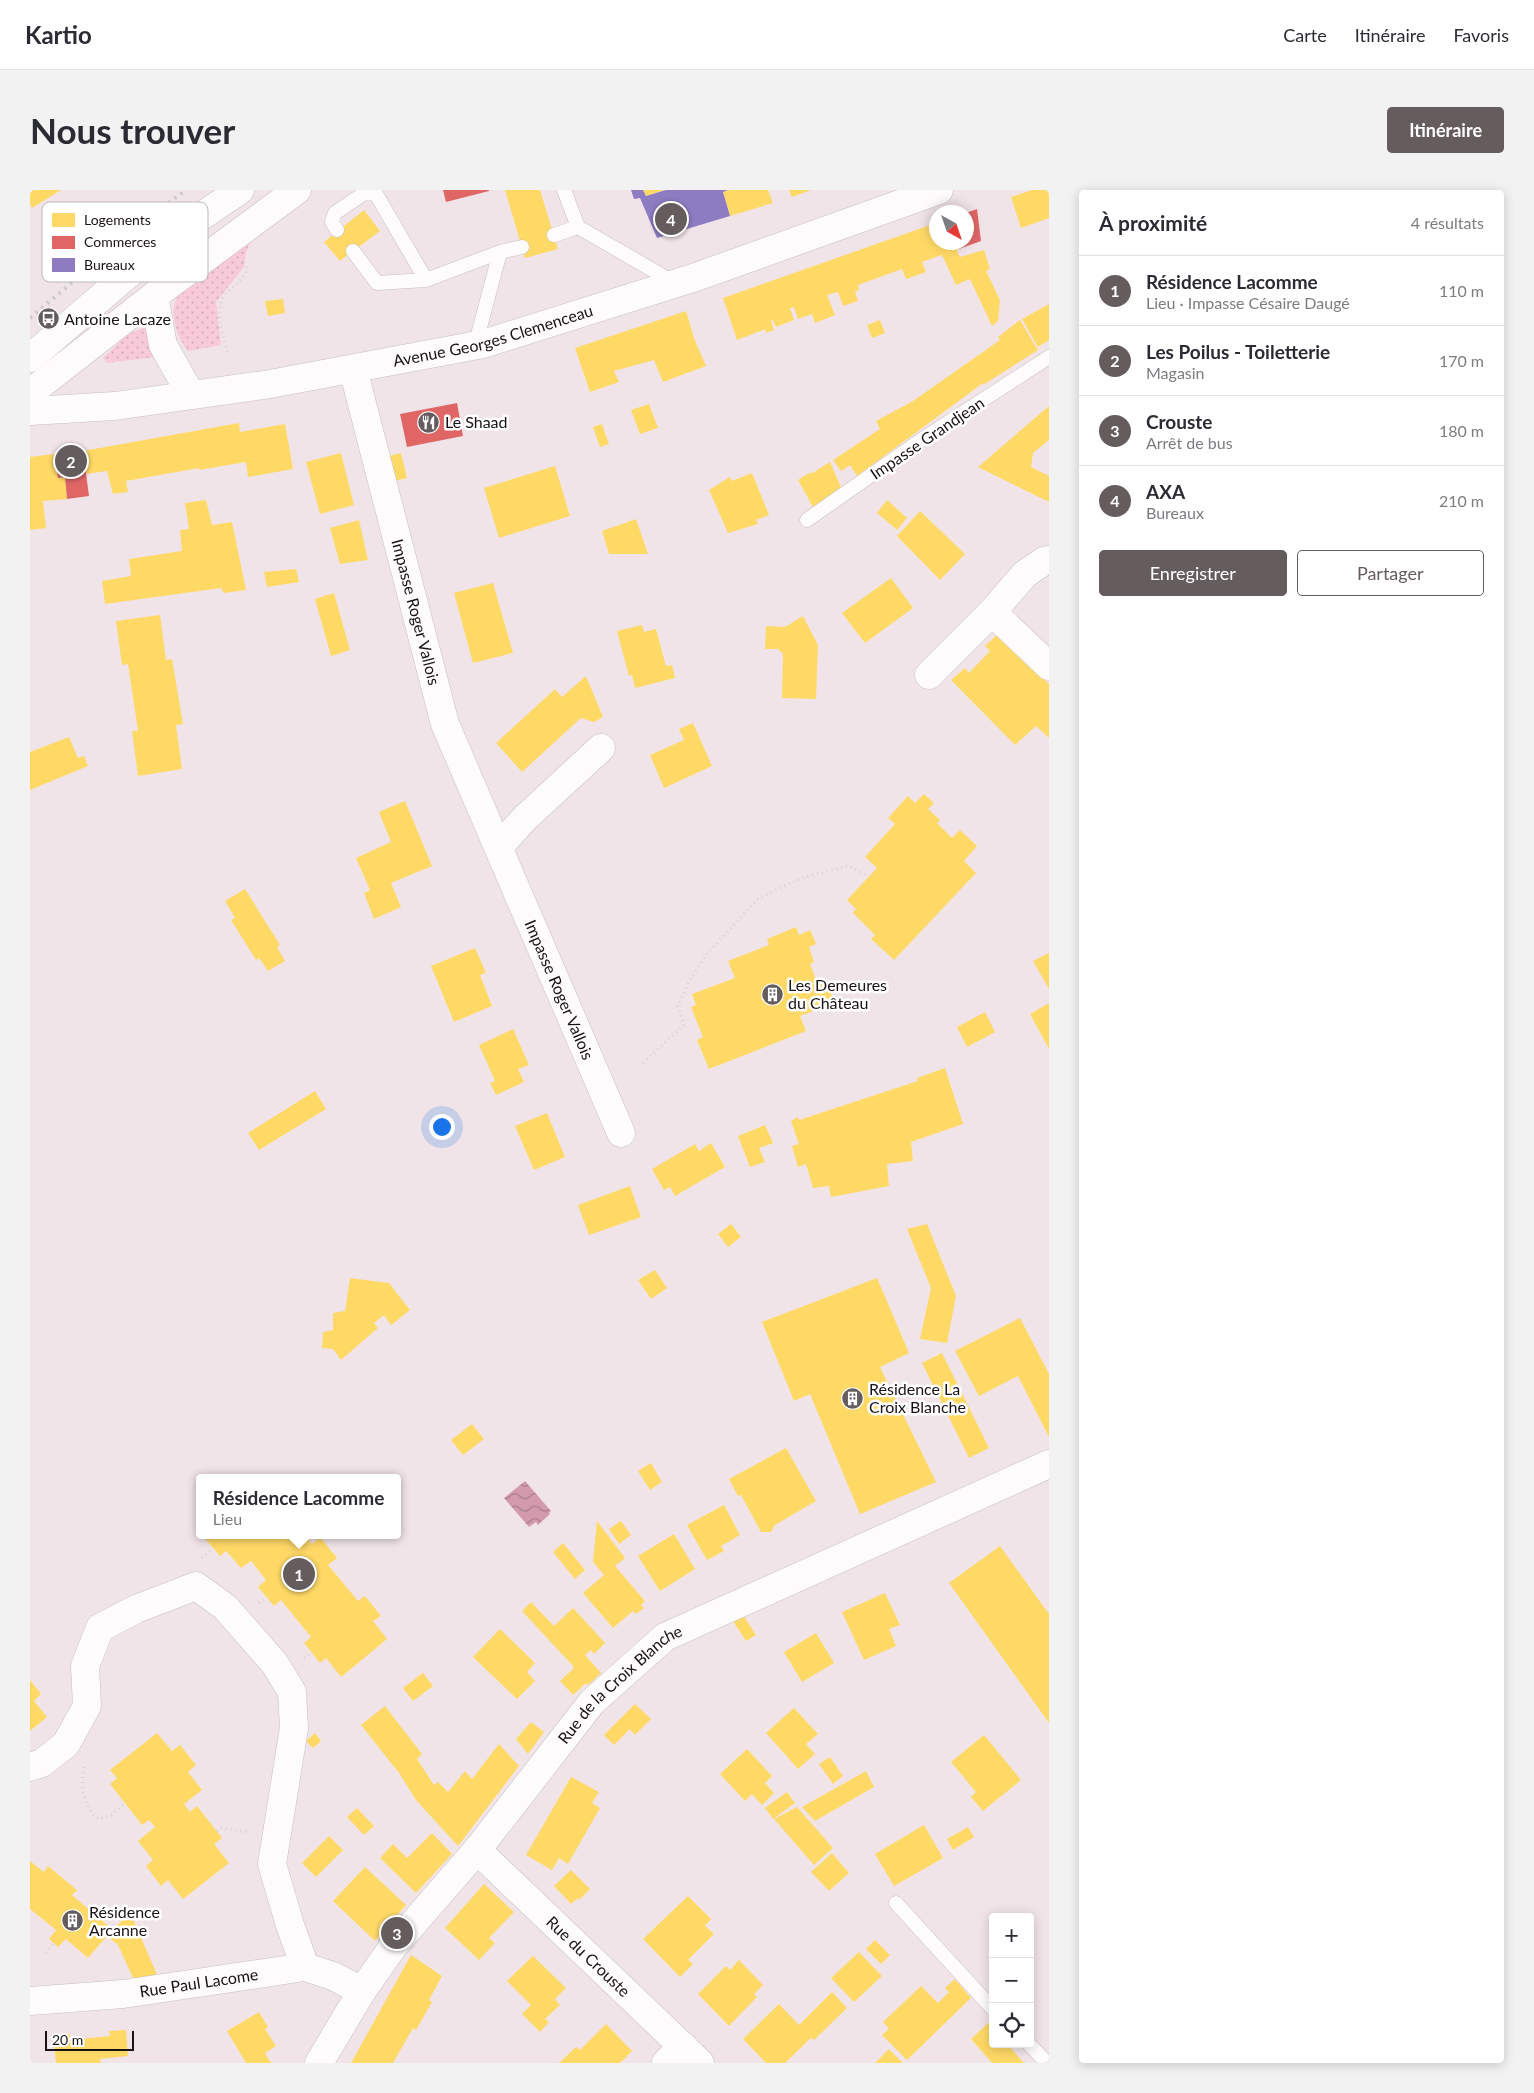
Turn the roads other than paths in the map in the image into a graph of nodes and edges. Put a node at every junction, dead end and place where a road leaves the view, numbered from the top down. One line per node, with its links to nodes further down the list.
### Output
1 (240, 190): 5 (street)
2 (297, 190): 12 (street)
3 (564, 190): 6 (lane)
4 (939, 190): 16 (street, Avenue Georges Clemenceau)
5 (208, 212)
6 (578, 227): 8 (lane); 16 (lane)
7 (338, 230): 13 (lane)
8 (554, 235)
9 (522, 247): 11 (lane)
10 (353, 251): 13 (lane)
11 (500, 252): 13 (lane); 18 (lane)
12 (208, 256)
13 (426, 280)
14 (120, 282): 20 (street)
15 (173, 282): 17 (street)
16 (676, 283): 18 (street, Avenue Georges Clemenceau)
17 (154, 296): 22 (street); 23 (street)
18 (475, 346): 21 (street, Avenue Georges Clemenceau)
19 (1049, 357): 25 (lane, Impasse Grandjean)
20 (30, 358)
21 (353, 370): 23 (street, Avenue Georges Clemenceau); 31 (street, Impasse Roger Vallois)
22 (30, 393)
23 (191, 395): 24 (street, Avenue Georges Clemenceau)
24 (30, 411)
25 (807, 520)
26 (1049, 560): 27 (street)
27 (992, 612): 28 (street); 29 (street)
28 (1049, 666)
29 (929, 675)
30 (601, 748): 31 (street)
31 (499, 847): 32 (street, Impasse Roger Vallois)
32 (621, 1133)
33 (1049, 1464): 35 (street, Rue de la Croix Blanche)
34 (30, 1767): 37 (street)
35 (477, 1850): 38 (street, Rue de la Croix Blanche); 42 (street, Rue du Crouste)
36 (896, 1903): 40 (lane)
37 (305, 1967): 38 (street, Rue Paul Lacome); 39 (street, Rue Paul Lacome)
38 (362, 1991): 43 (street, Rue de la Croix Blanche)
39 (30, 2001)
40 (989, 2005)
41 (1032, 2048): 44 (lane)
42 (683, 2057)
43 (320, 2063)
44 (1047, 2063)

